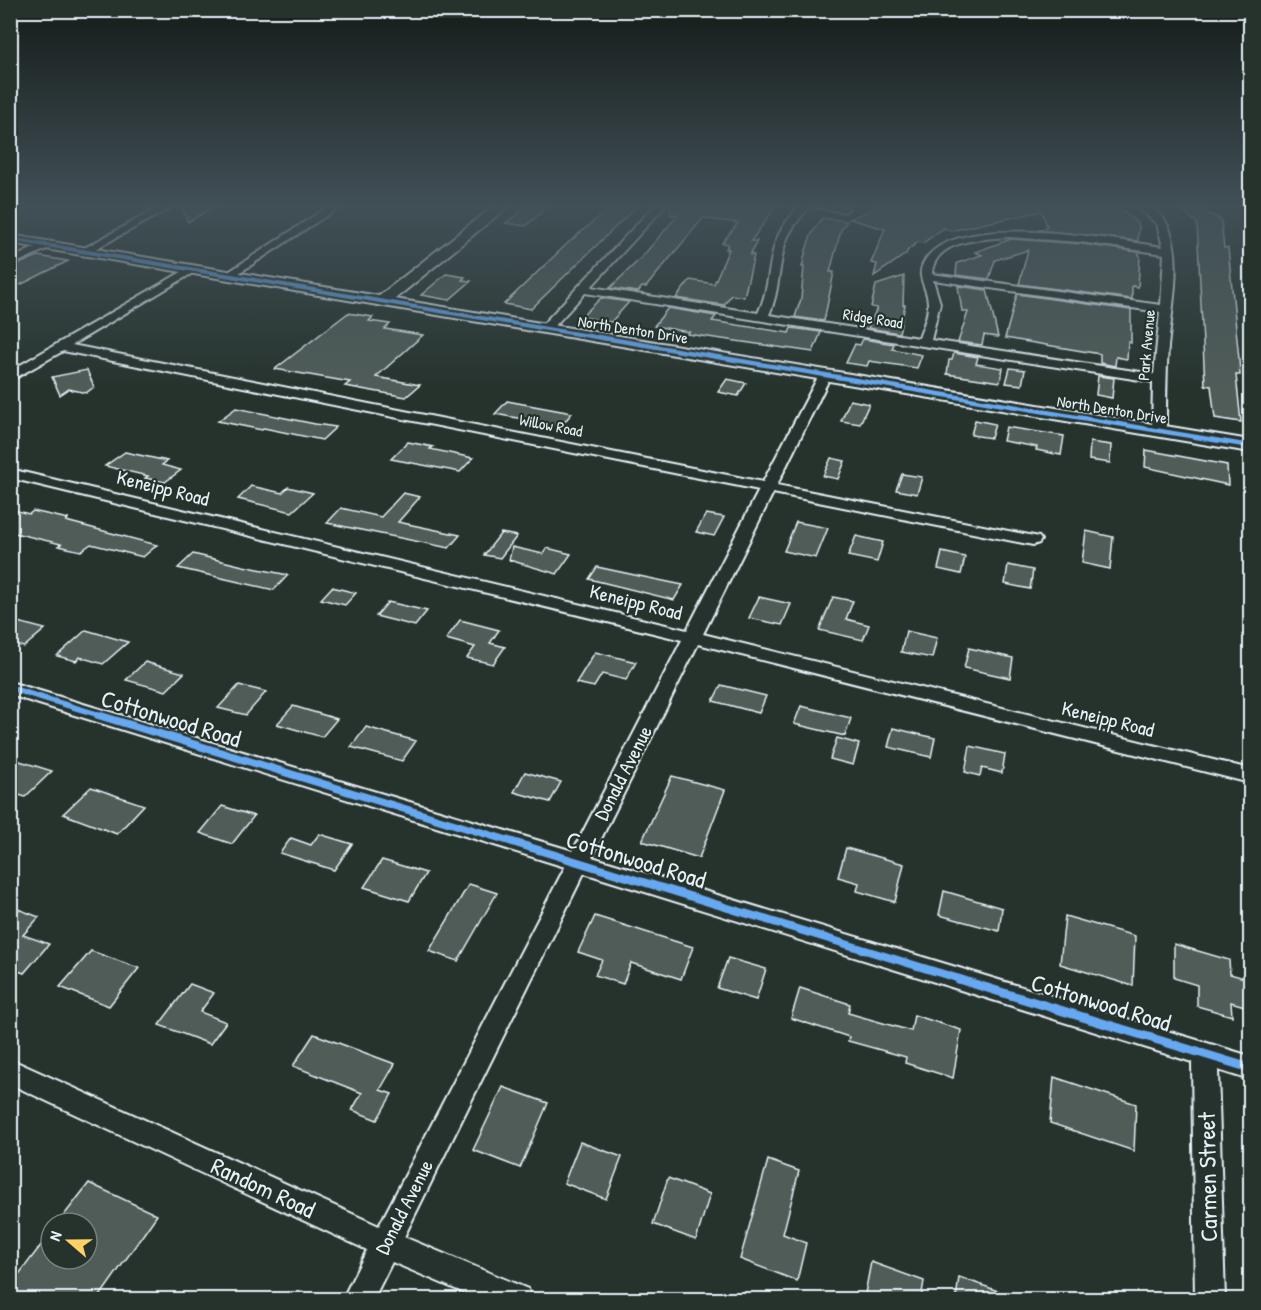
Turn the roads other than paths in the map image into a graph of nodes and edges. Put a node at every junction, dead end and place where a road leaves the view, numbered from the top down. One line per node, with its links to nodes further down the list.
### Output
1 (169, 265): 8 (street, North Denton Drive)
2 (244, 265): 9 (street)
3 (427, 265): 12 (street)
4 (605, 265): 11 (street)
5 (776, 265): 14 (street)
6 (929, 265): 10 (street)
7 (1168, 265): 13 (street, Park Avenue)
8 (192, 269): 9 (street, North Denton Drive); 17 (street)
9 (229, 275): 12 (street, North Denton Drive)
10 (925, 276): 13 (street); 16 (street)
11 (582, 289): 14 (street, Ridge Road); 15 (street)
12 (382, 301): 15 (street, North Denton Drive)
13 (1166, 309): 20 (street, Park Avenue)
14 (762, 316): 16 (street, Ridge Road)
15 (546, 328): 18 (street, North Denton Drive)
16 (924, 343): 20 (street, Ridge Road)
17 (62, 347): 19 (street); 24 (street, Willow Road)
18 (825, 375): 21 (street, North Denton Drive); 24 (street, Donald Avenue)
19 (10, 377)
20 (1159, 379): 21 (street, Park Avenue)
21 (1159, 430): 22 (street, North Denton Drive)
22 (1251, 446)
23 (10, 473): 26 (street, Keneipp Road)
24 (768, 487): 25 (street, Willow Road); 26 (street, Donald Avenue)
25 (1032, 540)
26 (692, 637): 28 (street, Keneipp Road); 29 (street, Donald Avenue)
27 (10, 688): 29 (street, Cottonwood Road)
28 (1251, 776)
29 (578, 861): 30 (street, Cottonwood Road); 33 (street, Donald Avenue)
30 (1205, 1054): 31 (street, Cottonwood Road); 36 (street, Carmen Street)
31 (1251, 1068)
32 (10, 1071): 33 (street, Random Road)
33 (386, 1244): 34 (street, Donald Avenue); 35 (street, Random Road)
34 (357, 1299)
35 (518, 1299)
36 (1210, 1299)

